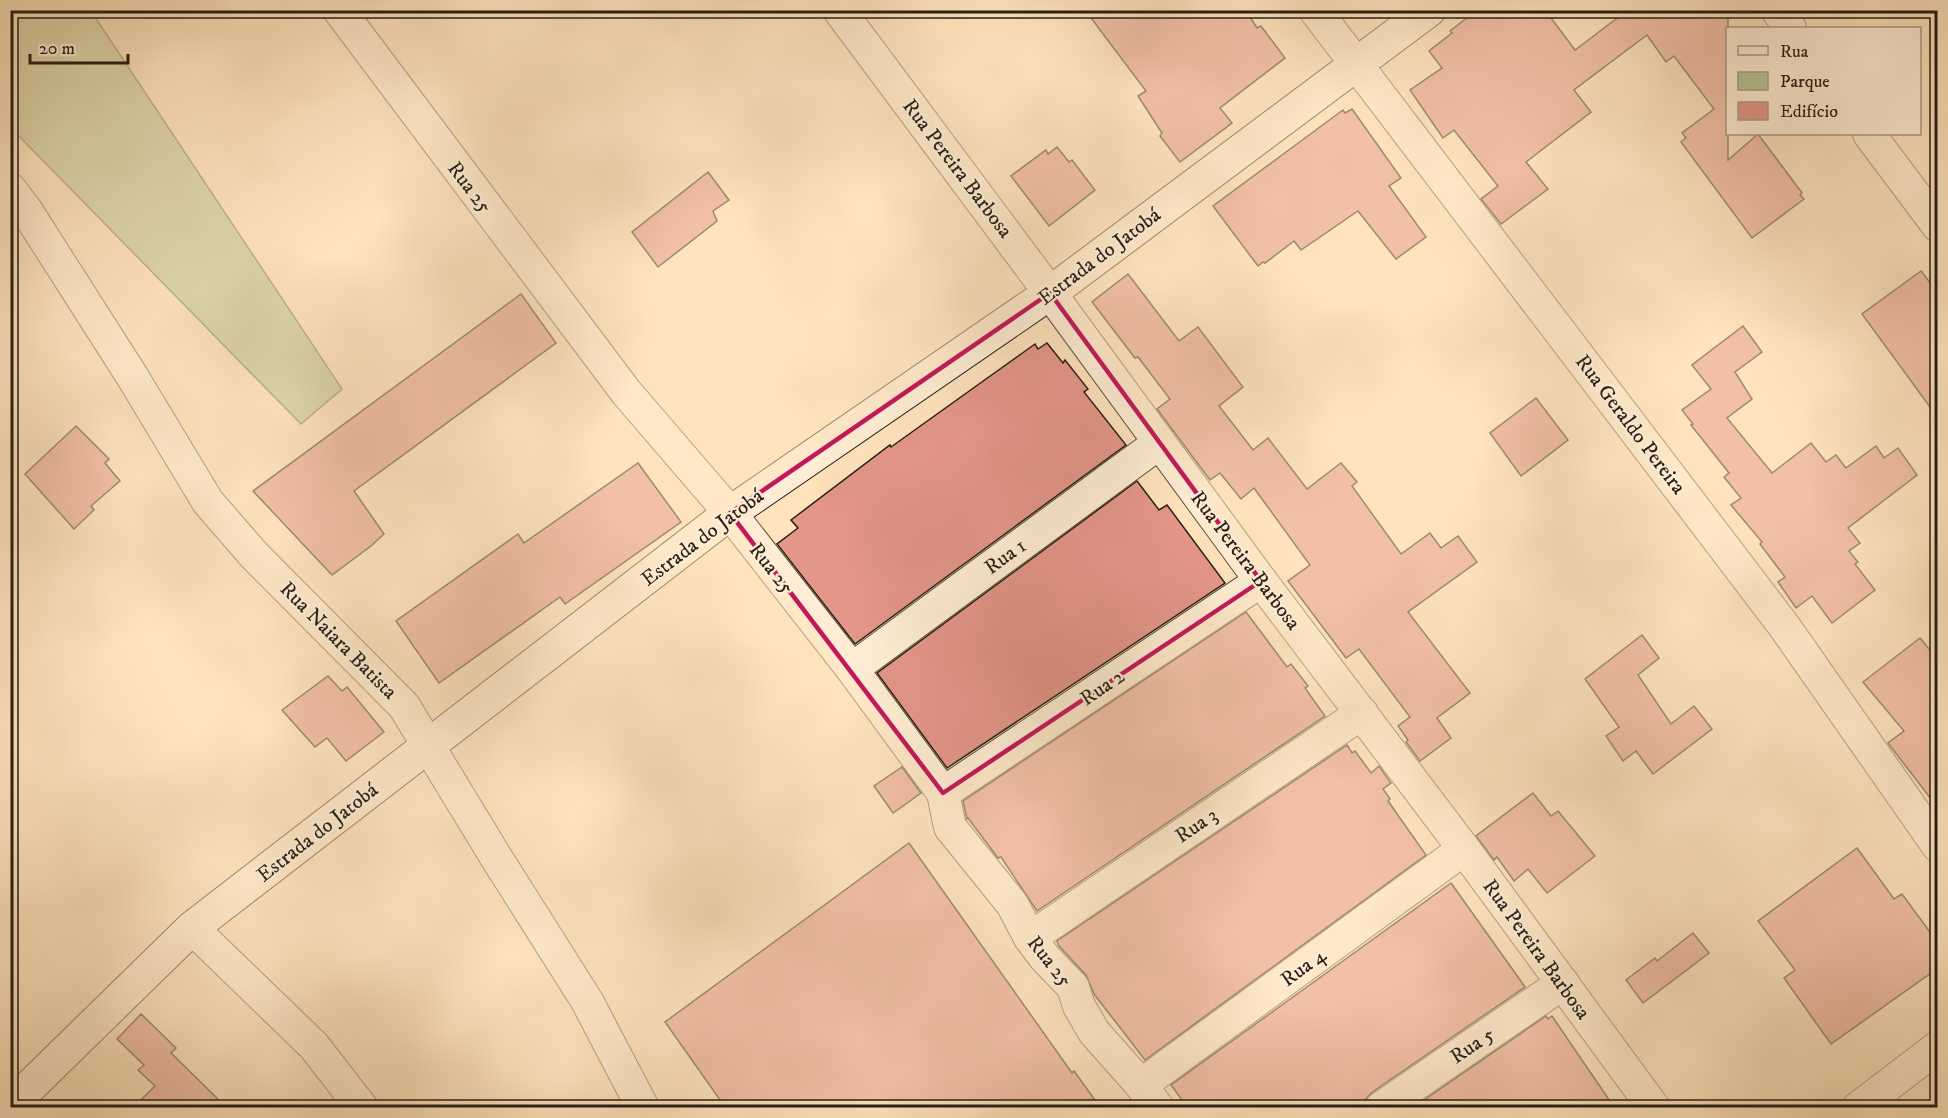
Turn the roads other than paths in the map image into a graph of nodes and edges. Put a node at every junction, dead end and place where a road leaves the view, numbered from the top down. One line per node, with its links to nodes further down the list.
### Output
1 (339, 10): 13 (street, Rua 25)
2 (840, 10): 11 (street, Rua Pereira Barbosa)
3 (1315, 10): 7 (street, Rua Geraldo Pereira)
4 (1429, 10): 7 (street, Estrada do Jatobá)
5 (1777, 10): 6 (street)
6 (1789, 27)
7 (1355, 65): 11 (street, Estrada do Jatobá); 19 (street, Rua Geraldo Pereira)
8 (1870, 135): 10 (street)
9 (10, 189): 17 (street, Rua Naiara Batista)
10 (1938, 226)
11 (1050, 293): 12 (street, Rua Pereira Barbosa); 13 (street, Estrada do Jatobá)
12 (1159, 443): 14 (street, Rua Pereira Barbosa); 15 (street, Rua 1)
13 (730, 513): 15 (street, Rua 25); 17 (street, Estrada do Jatobá)
14 (1261, 581): 16 (street, Rua Pereira Barbosa); 18 (street, Rua 2)
15 (852, 669): 18 (street, Rua 25)
16 (1362, 713): 20 (street, Rua Pereira Barbosa); 22 (street, Rua 3)
17 (428, 747): 21 (street, Estrada do Jatobá); 28 (street, Rua Naiara Batista)
18 (943, 793): 22 (street, Rua 25)
19 (1938, 846)
20 (1464, 849): 23 (street, Rua Pereira Barbosa); 25 (street, Rua 4)
21 (192, 928): 26 (street, Estrada do Jatobá); 27 (street)
22 (1030, 938): 25 (street, Rua 25)
23 (1563, 983): 29 (street, Rua 5); 30 (street, Rua Pereira Barbosa)
24 (1938, 1047): 31 (street)
25 (1150, 1096)
26 (10, 1106)
27 (363, 1107)
28 (643, 1107)
29 (1381, 1107)
30 (1654, 1107)
31 (1858, 1107)

